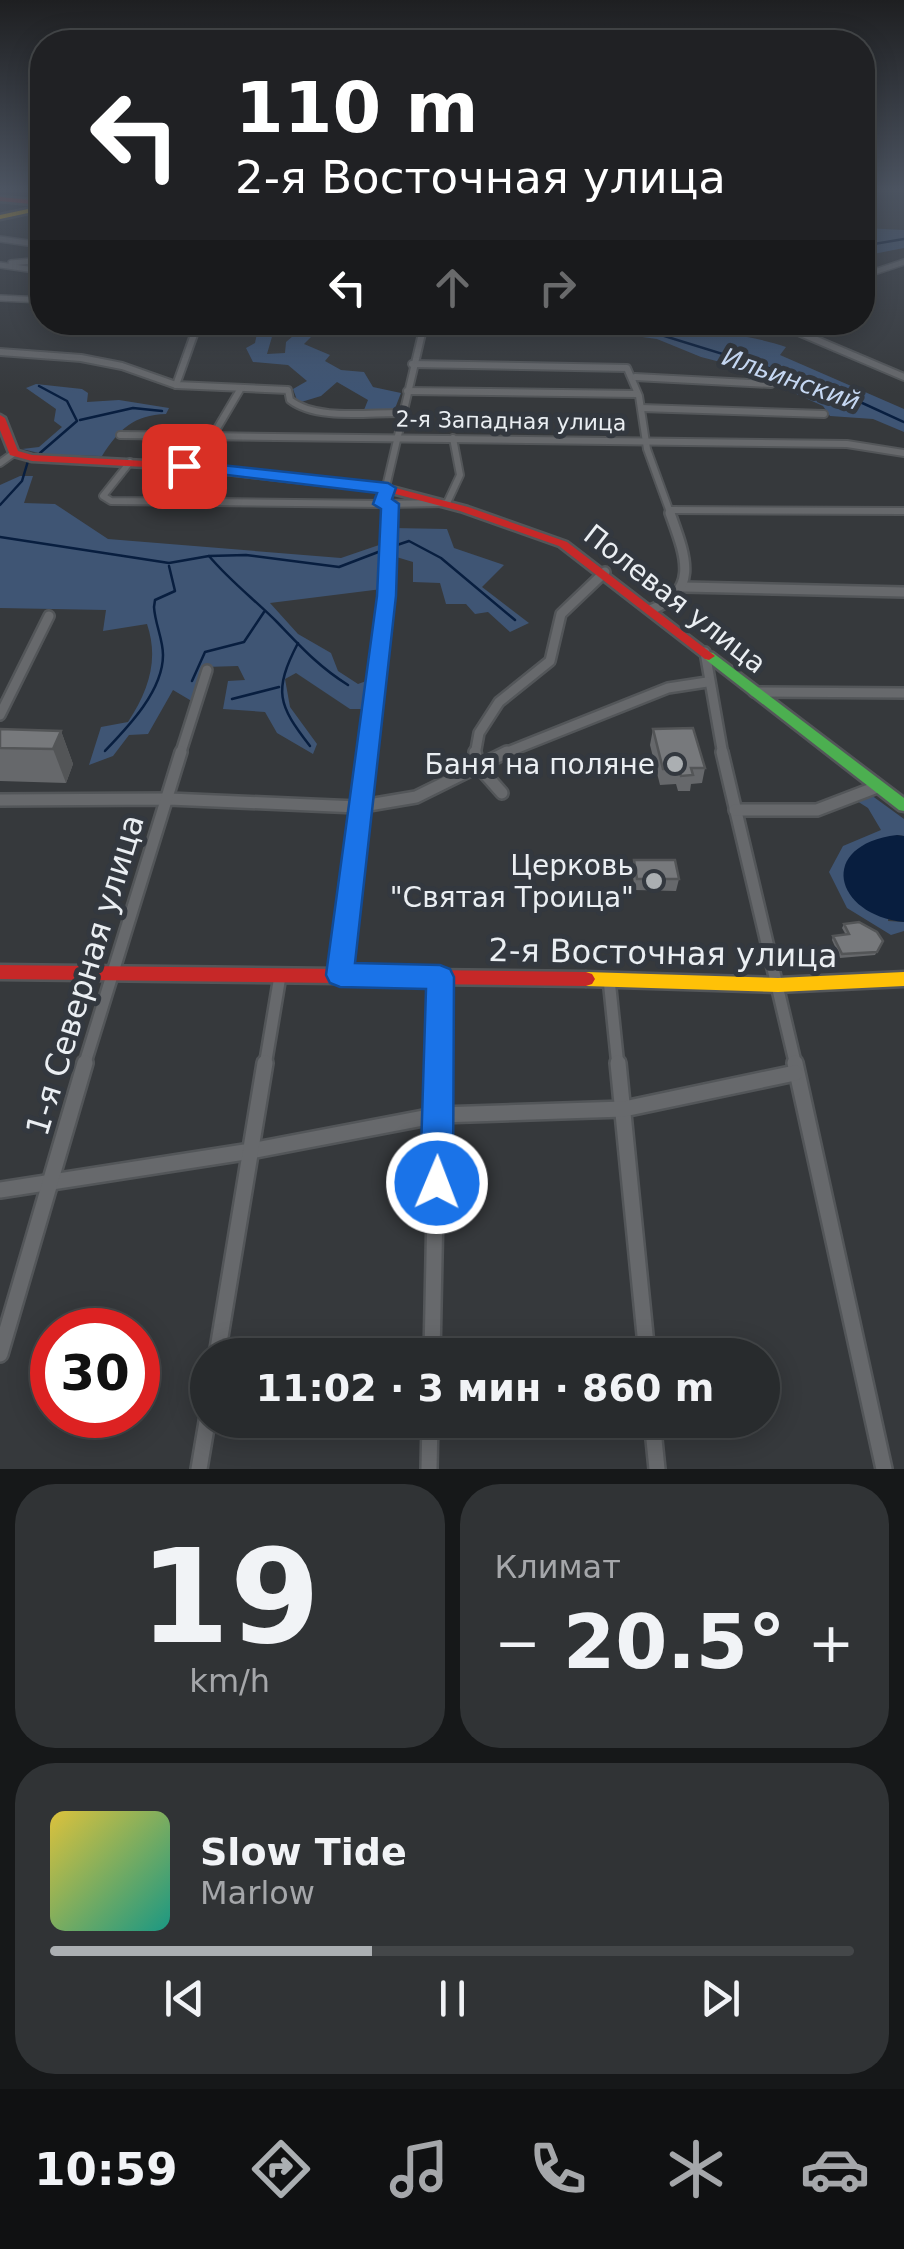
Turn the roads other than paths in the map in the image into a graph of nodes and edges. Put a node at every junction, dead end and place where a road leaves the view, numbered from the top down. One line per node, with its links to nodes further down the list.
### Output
1 (30, 261): 3 (street)
2 (904, 262): 5 (street)
3 (0, 264): 4 (street)
4 (30, 269)
5 (875, 272)
6 (2, 300): 7 (street)
7 (30, 300)
8 (190, 335): 15 (street)
9 (422, 335): 12 (street)
10 (801, 335): 14 (street)
11 (0, 352): 15 (street)
12 (412, 364): 13 (street); 18 (street)
13 (635, 377): 16 (street); 19 (street)
14 (904, 377)
15 (176, 384): 17 (street)
16 (771, 384)
17 (242, 388): 21 (street); 25 (street)
18 (407, 390): 19 (street); 21 (street)
19 (637, 394): 20 (street)
20 (642, 408): 22 (street); 28 (street)
21 (403, 413): 26 (street)
22 (824, 414)
23 (0, 418): 30 (main road)
24 (120, 435): 25 (street, 2-я Западная улица)
25 (212, 437): 26 (street, 2-я Западная улица); 33 (street)
26 (398, 437): 27 (street, 2-я Западная улица); 34 (street)
27 (453, 438): 28 (street, 2-я Западная улица); 35 (street)
28 (646, 440): 29 (street, 2-я Западная улица); 36 (street)
29 (903, 452)
30 (14, 453): 31 (main road); 32 (street)
31 (130, 462): 33 (main road); 34 (street, Полевая улица)
32 (0, 464)
33 (184, 466): 34 (main road)
34 (386, 499): 35 (main road, Полевая улица); 55 (street)
35 (447, 503): 38 (main road, Полевая улица)
36 (670, 510): 37 (street); 39 (street)
37 (904, 512)
38 (604, 572): 41 (main road, Полевая улица); 49 (street)
39 (684, 588): 40 (street); 41 (street)
40 (904, 592)
41 (650, 610): 43 (main road, Полевая улица)
42 (49, 616): 48 (street)
43 (705, 652): 45 (street); 46 (main road, Полевая улица)
44 (207, 670): 52 (street, 1-я Северная улица)
45 (707, 682): 49 (street); 56 (street)
46 (754, 692): 47 (street); 50 (main road, Полевая улица)
47 (904, 694)
48 (0, 716)
49 (477, 764): 51 (street); 55 (street)
50 (878, 786): 54 (main road, Полевая улица); 56 (street)
51 (502, 793)
52 (169, 799): 53 (street); 55 (street); 58 (street, 1-я Северная улица)
53 (0, 800)
54 (904, 806)
55 (358, 807): 59 (street)
56 (734, 810): 64 (street)
57 (0, 972): 58 (main road, 2-я Восточная улица)
58 (111, 974): 60 (main road, 2-я Восточная улица); 69 (street, 1-я Северная улица)
59 (340, 975): 60 (main road, 2-я Восточная улица); 61 (main road, 2-я Восточная улица)
60 (280, 976): 68 (street)
61 (440, 977): 62 (main road, 2-я Восточная улица); 67 (street)
62 (609, 979): 64 (main road, 2-я Восточная улица); 66 (street)
63 (904, 980): 64 (main road, 2-я Восточная улица)
64 (778, 985): 65 (street)
65 (796, 1072): 66 (street); 81 (street)
66 (624, 1108): 67 (street); 73 (street)
67 (438, 1114): 68 (street); 72 (street)
68 (250, 1151): 69 (street); 71 (street)
69 (49, 1184): 70 (street); 74 (street, 1-я Северная улица)
70 (0, 1190)
71 (221, 1338)
72 (432, 1338)
73 (644, 1338)
74 (0, 1354)
75 (204, 1438): 78 (street)
76 (430, 1438): 79 (street)
77 (654, 1438): 80 (street)
78 (199, 1469)
79 (429, 1469)
80 (657, 1469)
81 (884, 1469)

